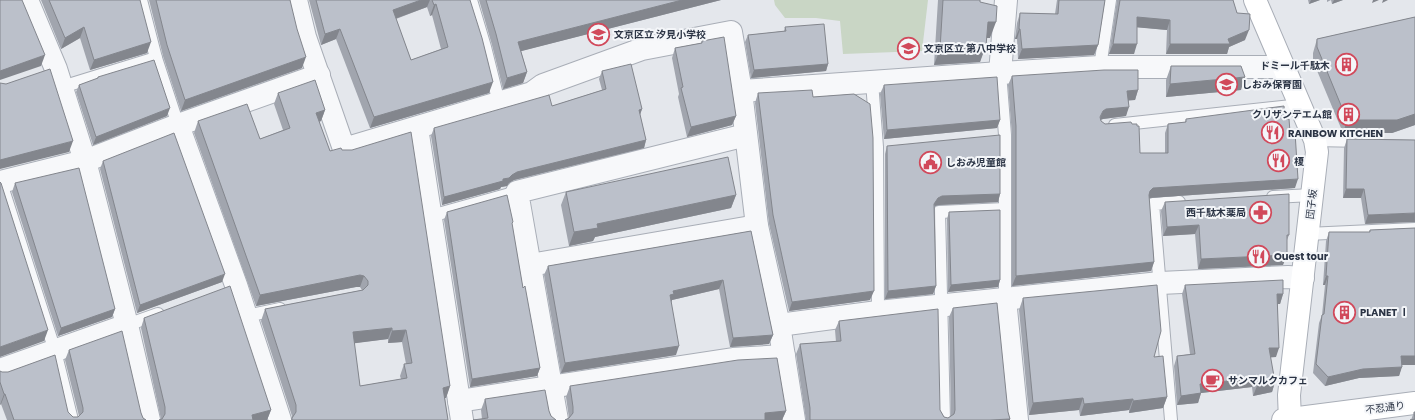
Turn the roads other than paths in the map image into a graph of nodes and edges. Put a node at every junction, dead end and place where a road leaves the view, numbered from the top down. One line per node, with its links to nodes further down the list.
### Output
1 (27, 0): 13 (street)
2 (141, 0): 8 (lane)
3 (296, 0): 12 (street)
4 (471, 0): 16 (lane)
5 (1006, 0): 11 (street)
6 (1110, 0): 10 (lane)
7 (1255, 0): 9 (main road, 団子坂)
8 (156, 58): 13 (lane); 18 (lane)
9 (1284, 66): 10 (street); 17 (main road, 団子坂)
10 (1100, 67): 11 (street)
11 (1000, 73): 14 (street); 22 (lane)
12 (319, 75): 18 (street); 20 (street)
13 (53, 77): 28 (street)
14 (872, 82): 15 (street); 27 (lane)
15 (741, 91): 16 (street); 21 (street)
16 (500, 103): 20 (street)
17 (1301, 105): 19 (lane); 24 (main road, 団子坂)
18 (178, 125): 28 (street); 47 (street)
19 (1104, 126)
20 (418, 128): 35 (street)
21 (746, 135): 30 (street); 36 (street)
22 (1005, 135): 23 (lane); 34 (lane)
23 (990, 137)
24 (1315, 140): 25 (lane); 31 (main road, 団子坂)
25 (1377, 142)
26 (892, 145): 27 (lane)
27 (876, 147): 46 (lane)
28 (85, 161): 29 (street); 48 (street)
29 (0, 182): 50 (lane)
30 (517, 192): 35 (lane); 39 (street)
31 (1312, 195): 32 (lane); 38 (main road, 団子坂)
32 (1260, 198)
33 (1191, 202): 41 (lane)
34 (1005, 209): 42 (lane); 43 (lane)
35 (431, 216): 55 (street)
36 (757, 226): 39 (street); 49 (street)
37 (1415, 229): 38 (lane)
38 (1307, 234): 40 (main road, 団子坂)
39 (530, 265): 53 (street)
40 (1303, 278): 41 (street); 64 (main road, 団子坂)
41 (1160, 283): 42 (street); 63 (lane)
42 (1005, 299): 43 (street); 62 (street)
43 (941, 306): 46 (street); 61 (lane)
44 (290, 307): 47 (lane)
45 (171, 309): 48 (lane)
46 (878, 312): 49 (street)
47 (246, 316): 58 (street)
48 (127, 325): 50 (street); 57 (street)
49 (779, 325): 51 (street)
50 (56, 351): 52 (street); 56 (lane)
51 (784, 356): 53 (street); 60 (street)
52 (0, 370)
53 (551, 387): 55 (street); 59 (street)
54 (1415, 403): 64 (main road, 不忍通り)
55 (460, 410)
56 (72, 420)
57 (149, 420)
58 (280, 420)
59 (557, 420)
60 (794, 420)
61 (944, 420)
62 (1017, 420)
63 (1171, 420)
64 (1288, 420)

